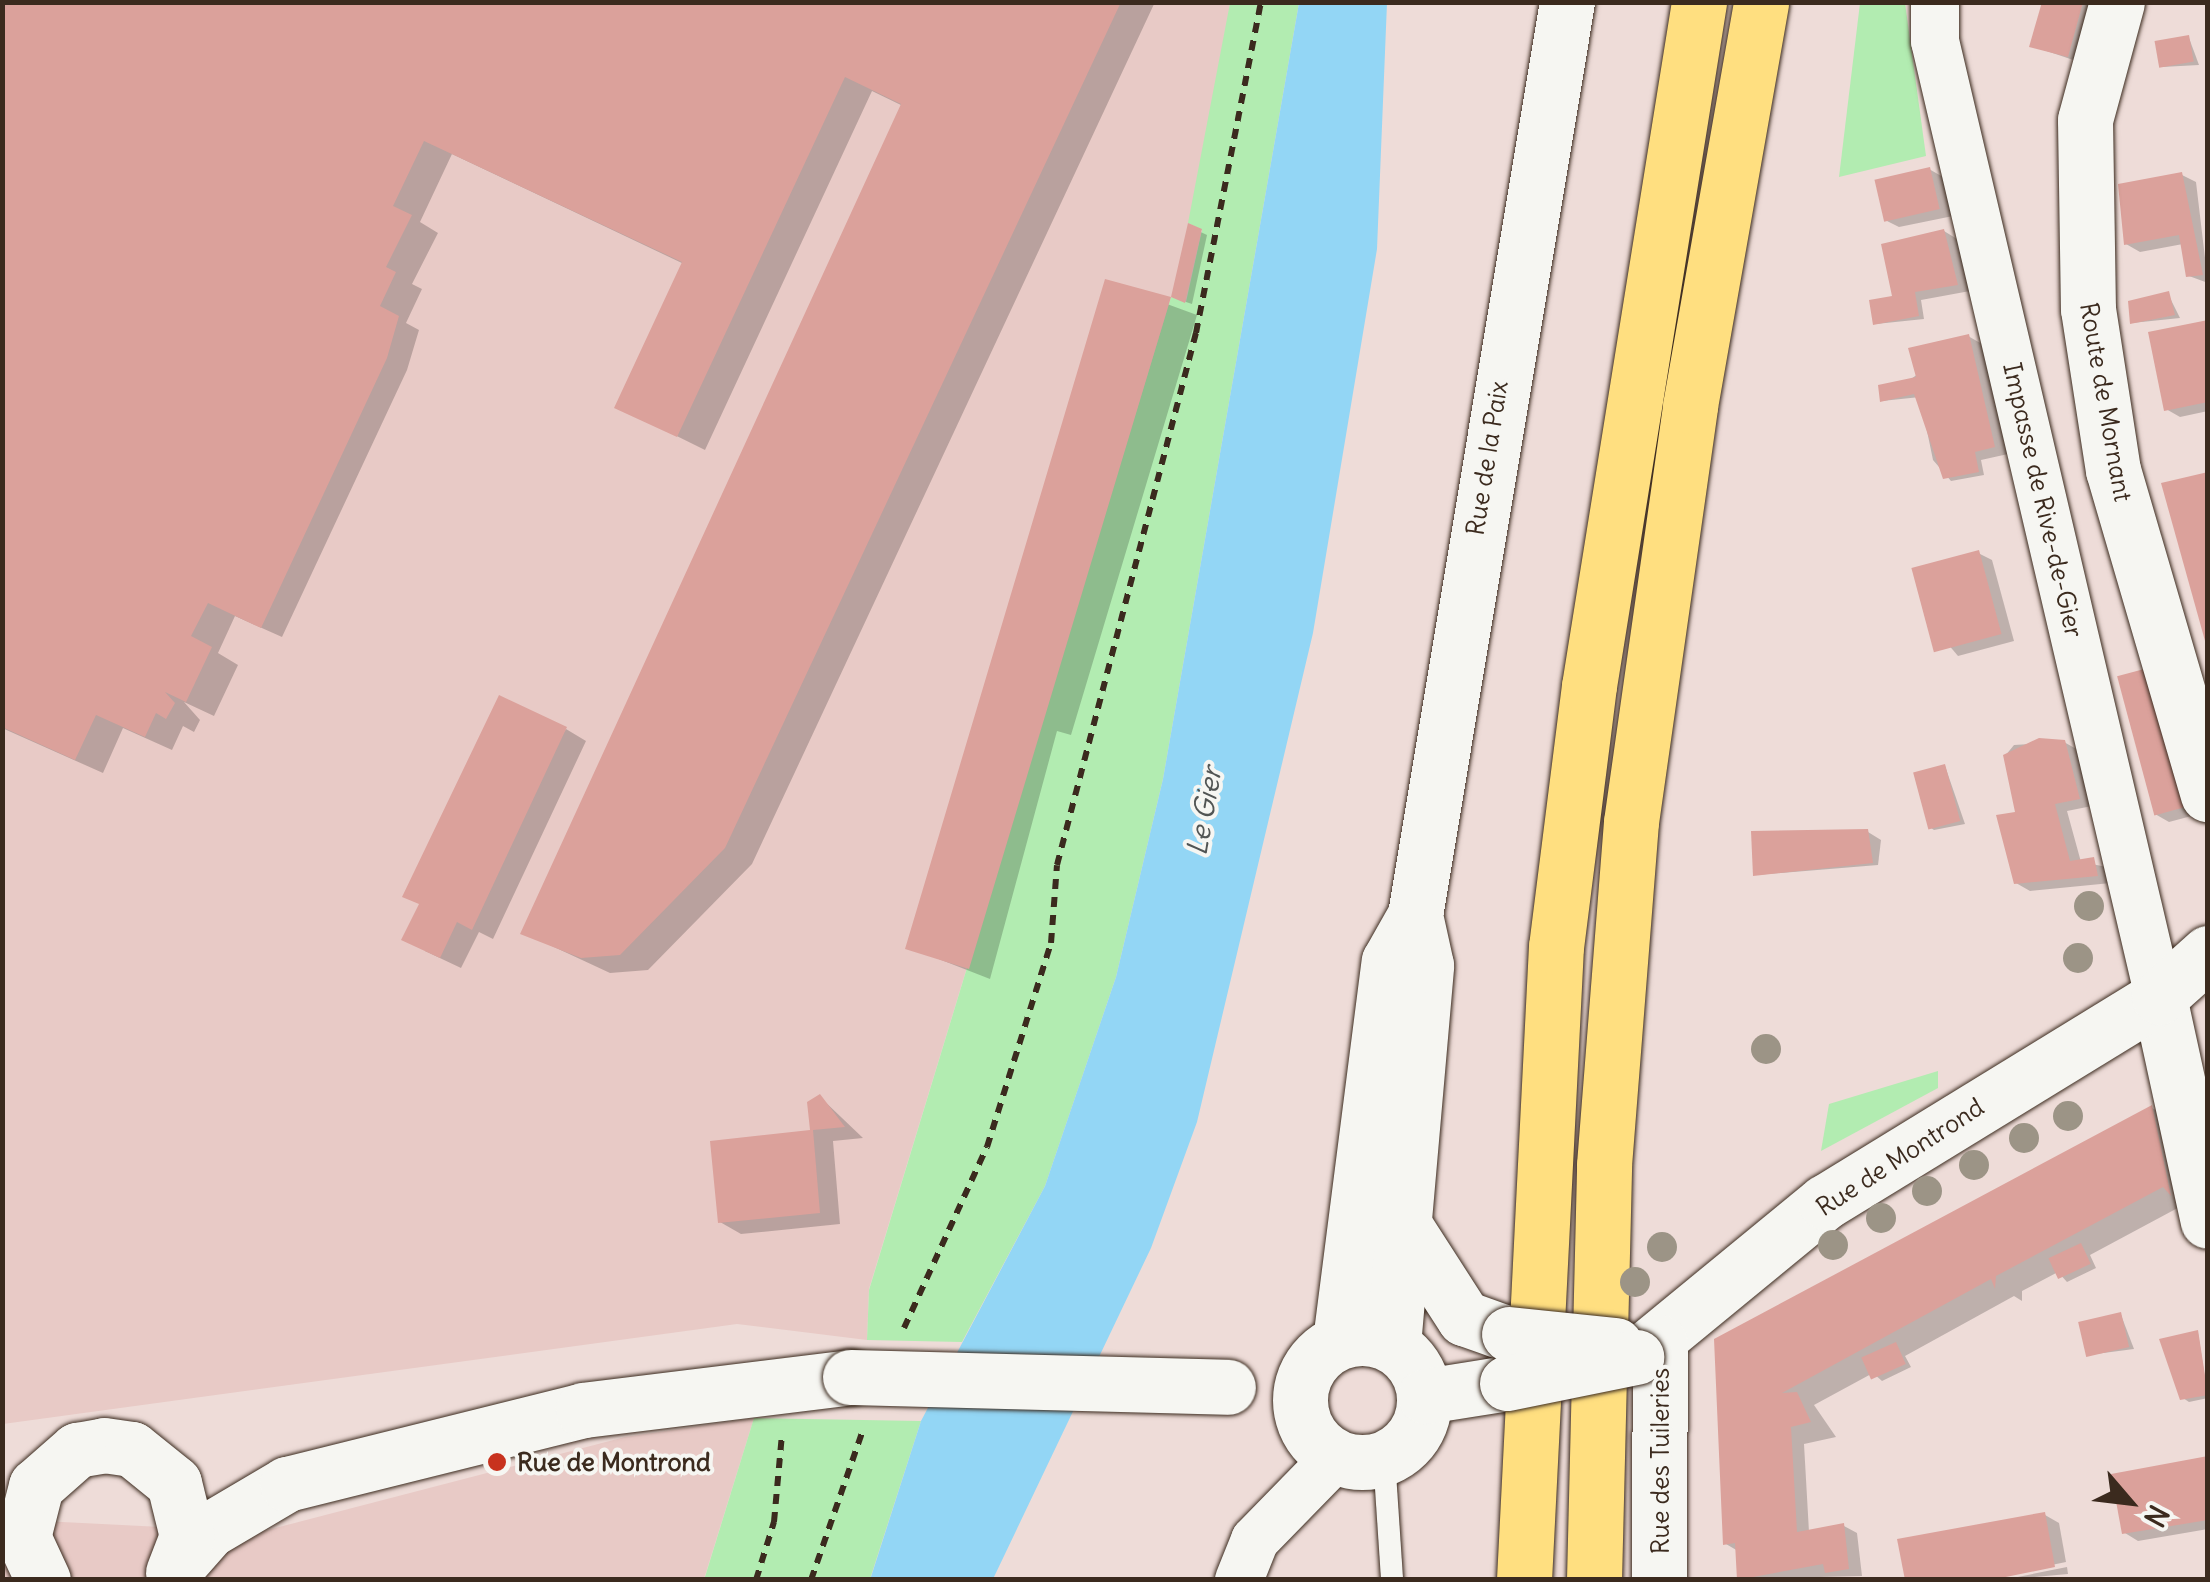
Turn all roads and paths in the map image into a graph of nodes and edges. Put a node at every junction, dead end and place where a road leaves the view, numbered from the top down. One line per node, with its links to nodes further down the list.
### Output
1 (1261, 2): 13 (path)
2 (1568, 2): 8 (main road, Rue de la Paix)
3 (1700, 2): 31 (highway)
4 (1760, 2): 32 (highway)
5 (1934, 2): 10 (street, Impasse de Rive-de-Gier)
6 (2117, 2): 7 (main road, Route de Mornant)
7 (2208, 794)
8 (1415, 915): 12 (main road, Rue de la Paix); 14 (main road, Rue de la Paix)
9 (2208, 954): 10 (main road)
10 (2159, 997): 11 (main road); 15 (main road, Rue de Montrond)
11 (2208, 1222)
12 (1404, 1224): 14 (main road, Rue de la Paix); 16 (main road)
13 (899, 1341)
14 (1366, 1343): 18 (main road); 19 (main road)
15 (1640, 1348): 16 (main road, Rue de Montrond, bridge); 33 (main road, Rue des Tuileries)
16 (1502, 1367): 19 (main road, Rue de Montrond)
17 (788, 1378): 18 (main road, bridge); 24 (main road); 27 (path)
18 (1300, 1395): 21 (main road)
19 (1425, 1396): 21 (main road)
20 (863, 1430): 28 (path)
21 (1360, 1458): 29 (street); 30 (lane)
22 (156, 1462): 23 (main road); 24 (main road); 26 (main road)
23 (28, 1470): 25 (main road)
24 (287, 1484): 26 (main road)
25 (23, 1547)
26 (173, 1572)
27 (756, 1580)
28 (811, 1580)
29 (1239, 1580)
30 (1392, 1580)
31 (1524, 1580)
32 (1594, 1580)
33 (1659, 1580)

